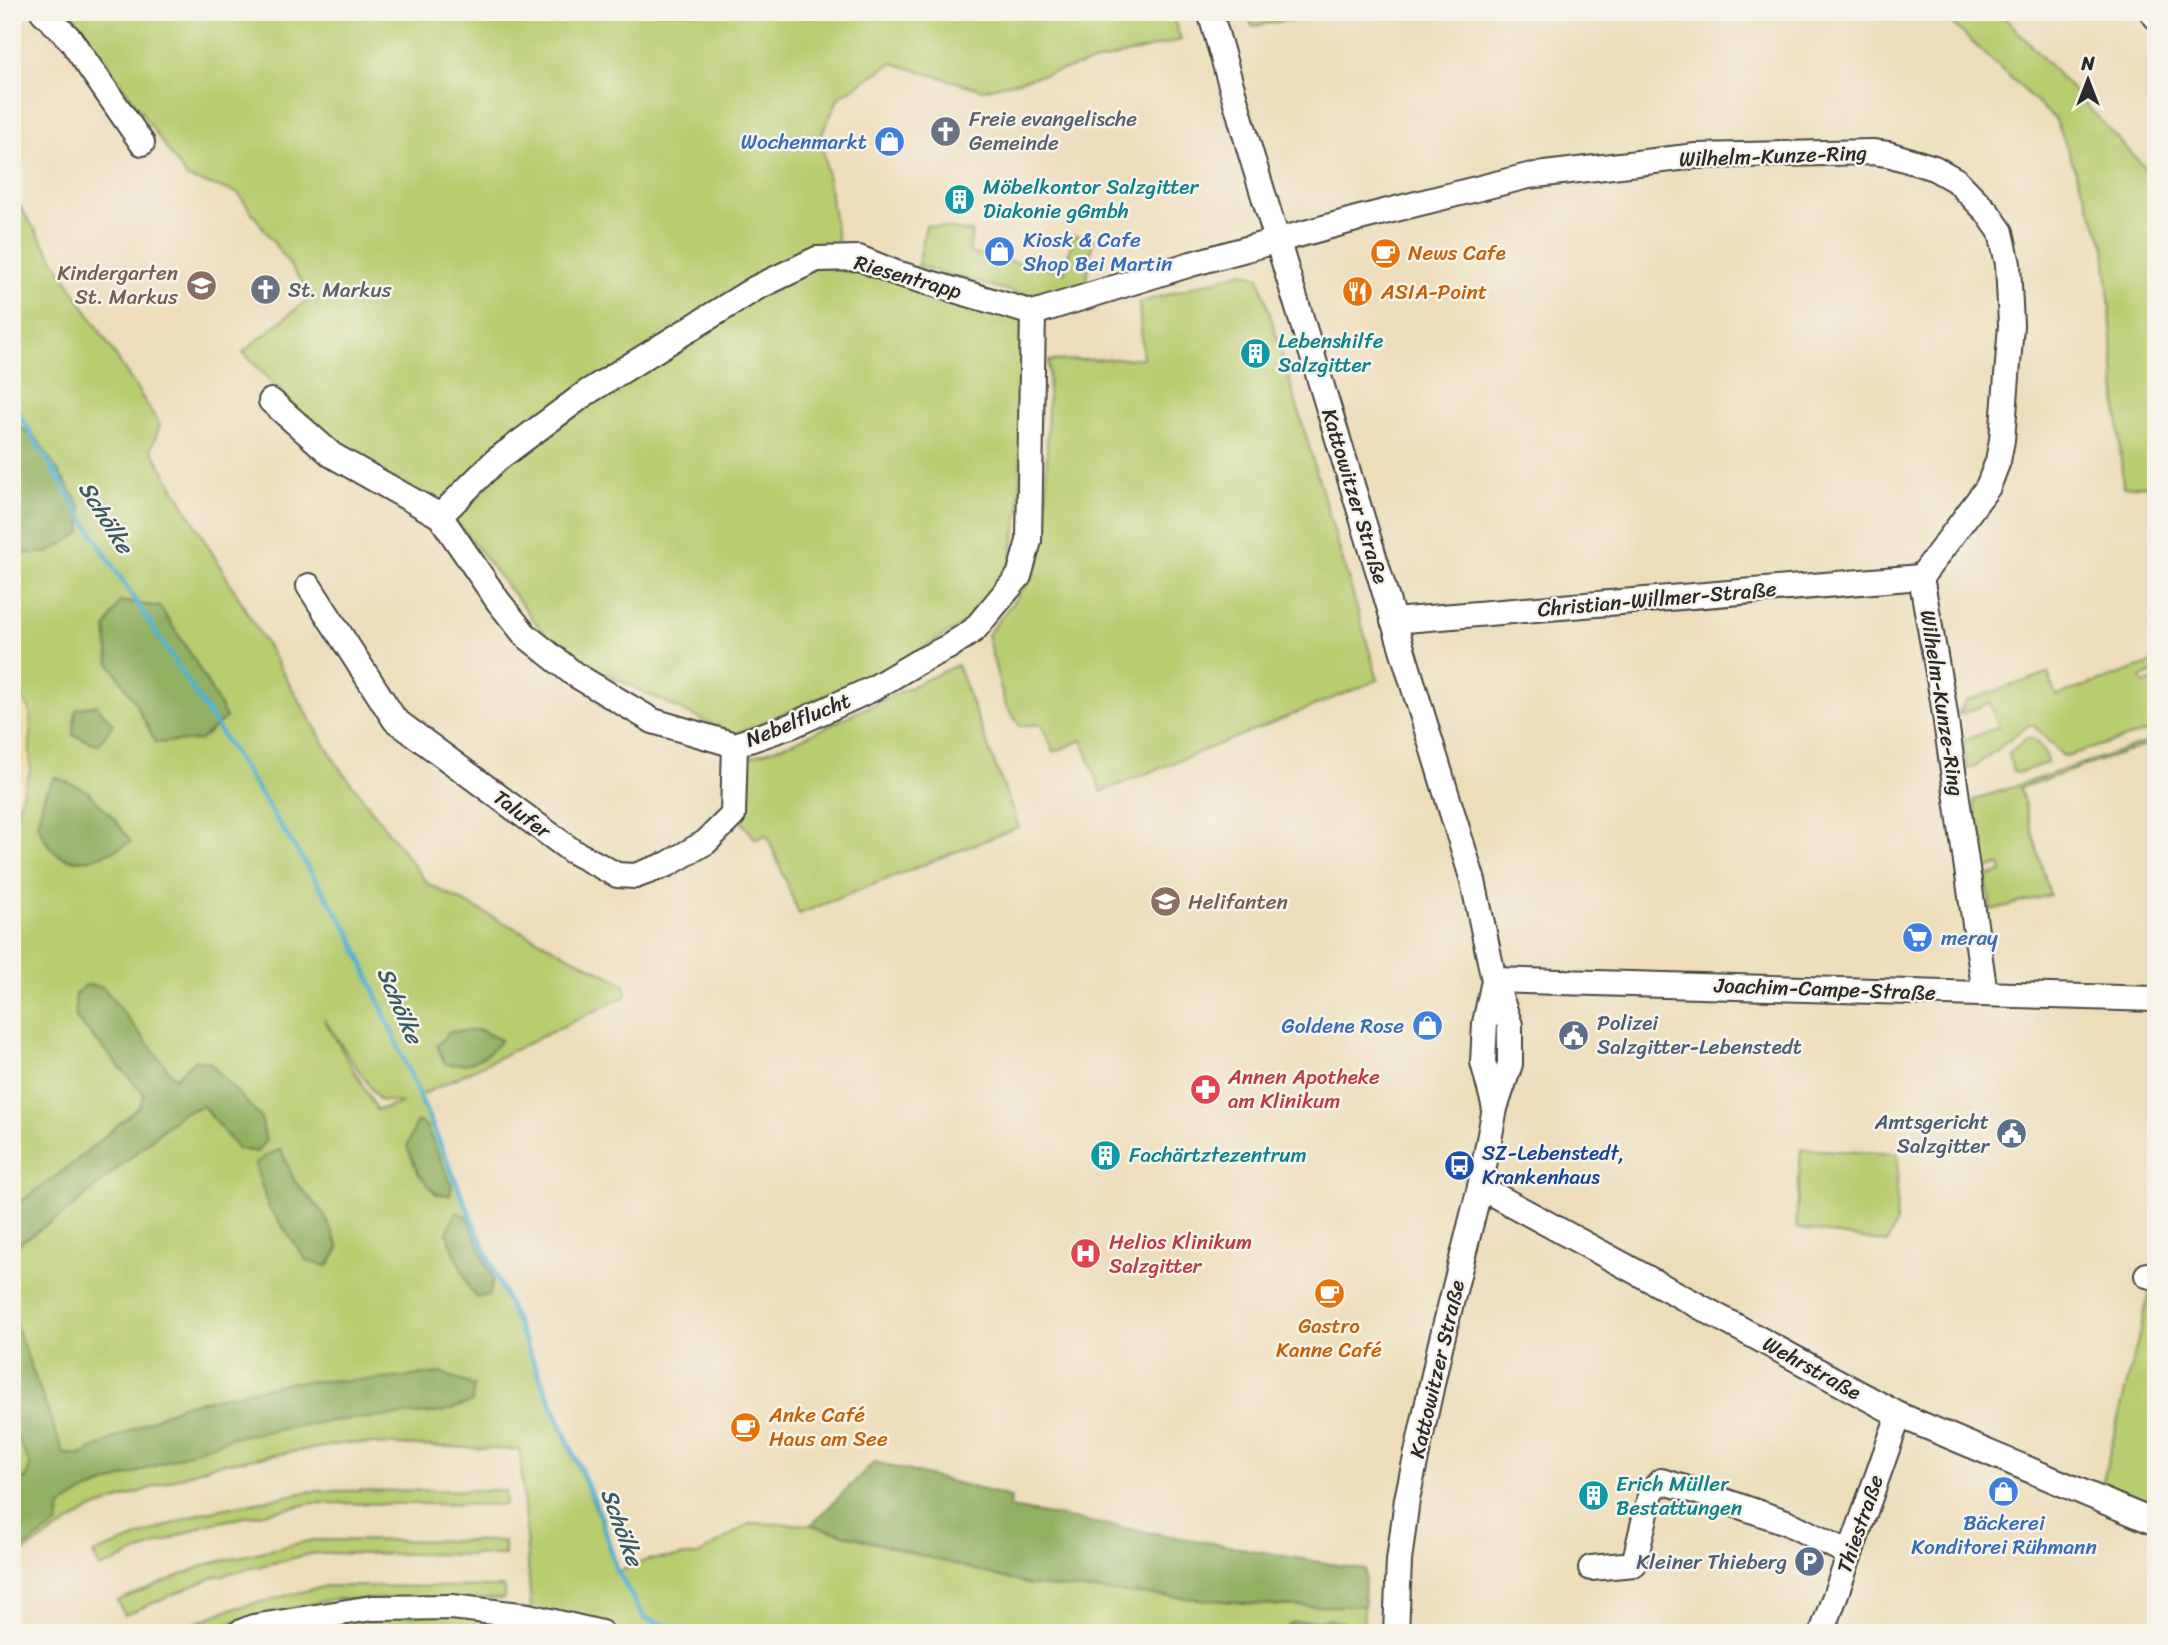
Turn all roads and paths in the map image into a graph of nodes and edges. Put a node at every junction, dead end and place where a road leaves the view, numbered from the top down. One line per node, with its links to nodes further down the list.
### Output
1 (43, 12): 5 (street)
2 (1210, 12): 6 (street, Kattowitzer Straße)
3 (2152, 12): 4 (street)
4 (2156, 17)
5 (142, 143)
6 (1278, 242): 7 (street); 10 (street, Wilhelm-Kunze-Ring); 12 (street, Kattowitzer Straße)
7 (1033, 313): 9 (street, Riesentrapp); 13 (street, Nebelflucht)
8 (271, 401): 9 (street, Nebelflucht)
9 (440, 516): 13 (street, Nebelflucht)
10 (1921, 578): 12 (street, Christian-Willmer-Straße); 15 (street, Wilhelm-Kunze-Ring)
11 (309, 586): 13 (street, Talufer)
12 (1393, 621): 14 (street, Kattowitzer Straße)
13 (735, 745)
14 (1494, 980): 15 (street, Joachim-Campe-Straße); 17 (street, Kattowitzer Straße)
15 (1985, 994): 16 (street, Joachim-Campe-Straße)
16 (2156, 999)
17 (1480, 1187): 18 (street, Wehrstraße); 24 (street, Kattowitzer Straße)
18 (1899, 1415): 19 (street, Wehrstraße); 20 (street, Thiestraße)
19 (2156, 1523)
20 (1850, 1554): 21 (street); 25 (street, Thiestraße)
21 (1591, 1568)
22 (239, 1633): 23 (street)
23 (601, 1633)
24 (1396, 1633)
25 (1822, 1633)

